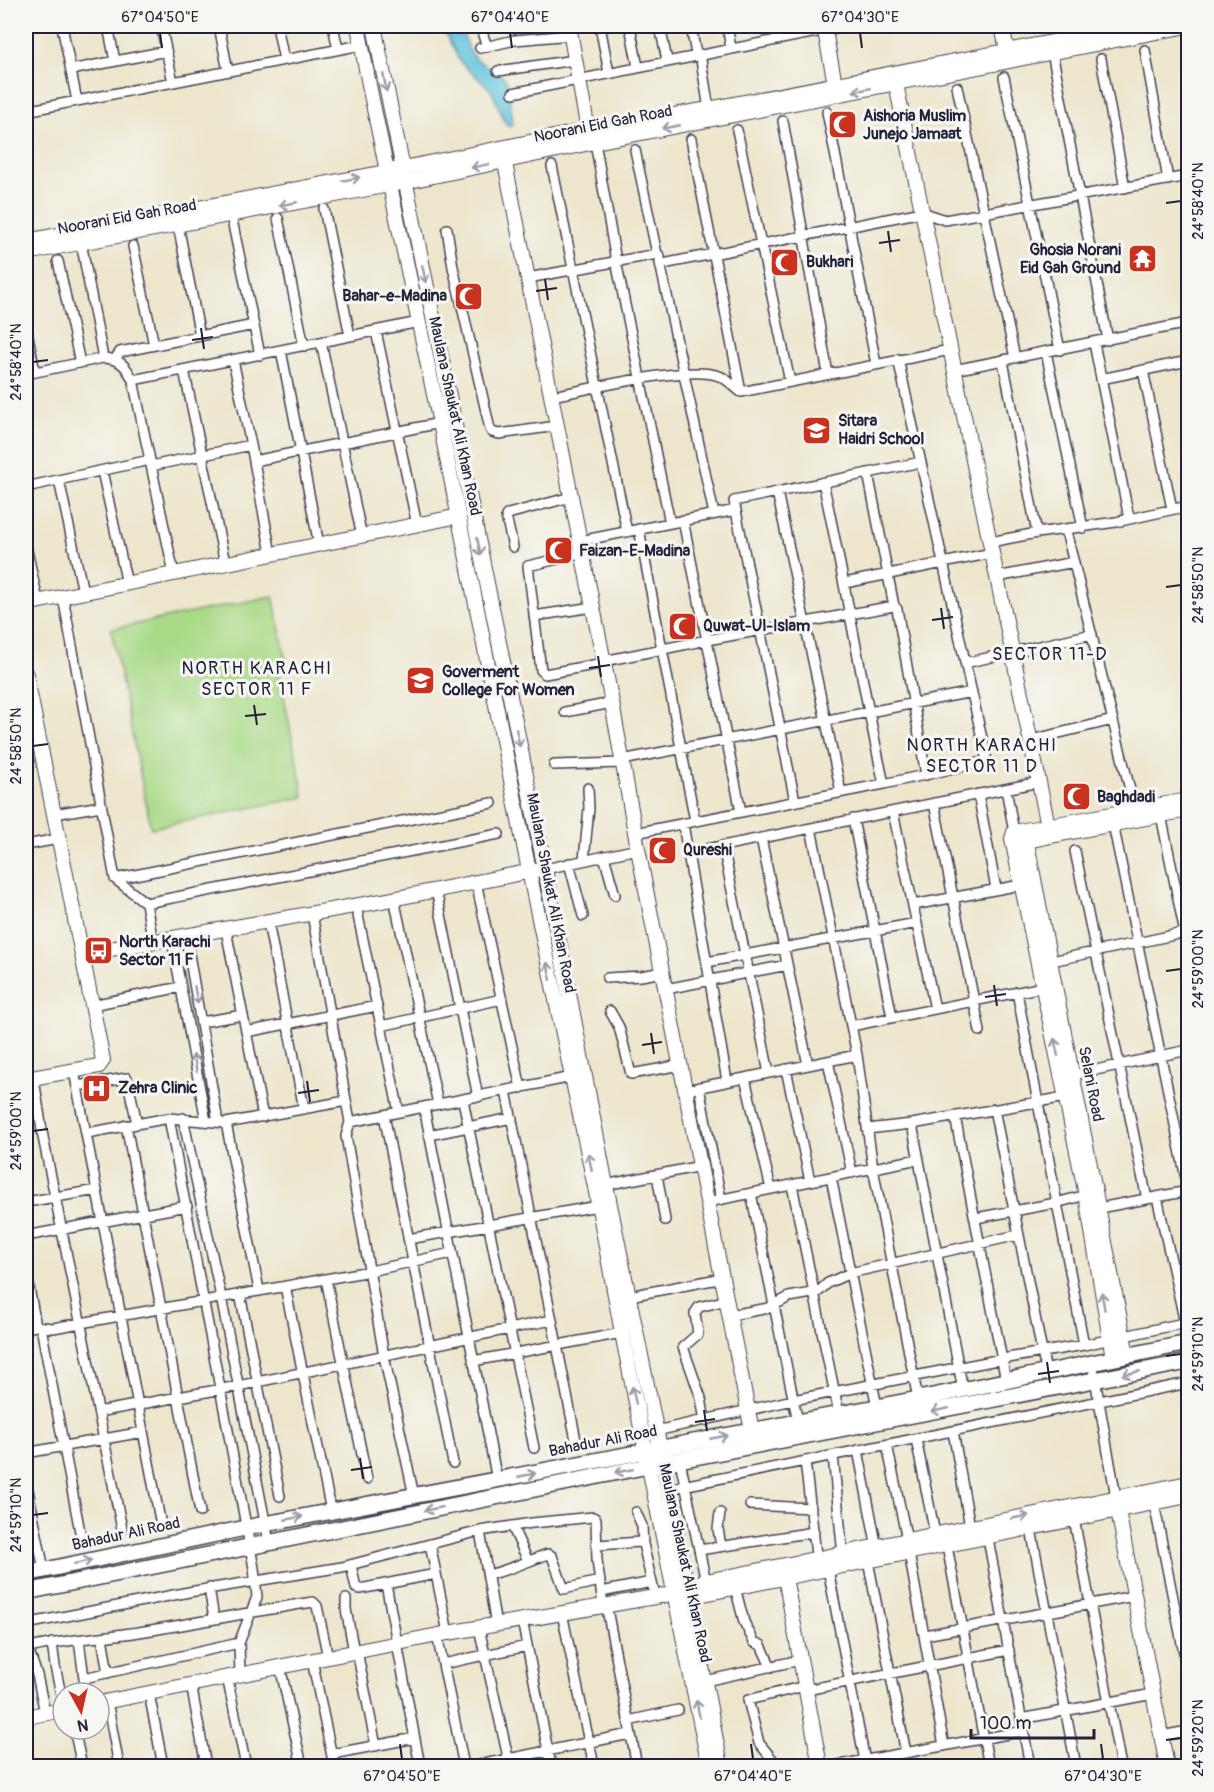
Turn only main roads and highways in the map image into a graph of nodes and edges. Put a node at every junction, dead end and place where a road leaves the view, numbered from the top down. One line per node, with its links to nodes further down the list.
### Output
1 (1187, 1344): 3 (main road, Bahadur Ali Road)
2 (1188, 1362): 3 (main road, Bahadur Ali Road, one-way to 3)
3 (754, 1438): 4 (main road, Bahadur Ali Road, one-way to 3); 4 (main road, Bahadur Ali Road)
4 (654, 1457): 5 (main road, Bahadur Ali Road, one-way to 4); 6 (main road, Bahadur Ali Road, one-way to 6)
5 (26, 1574)
6 (26, 1592)

